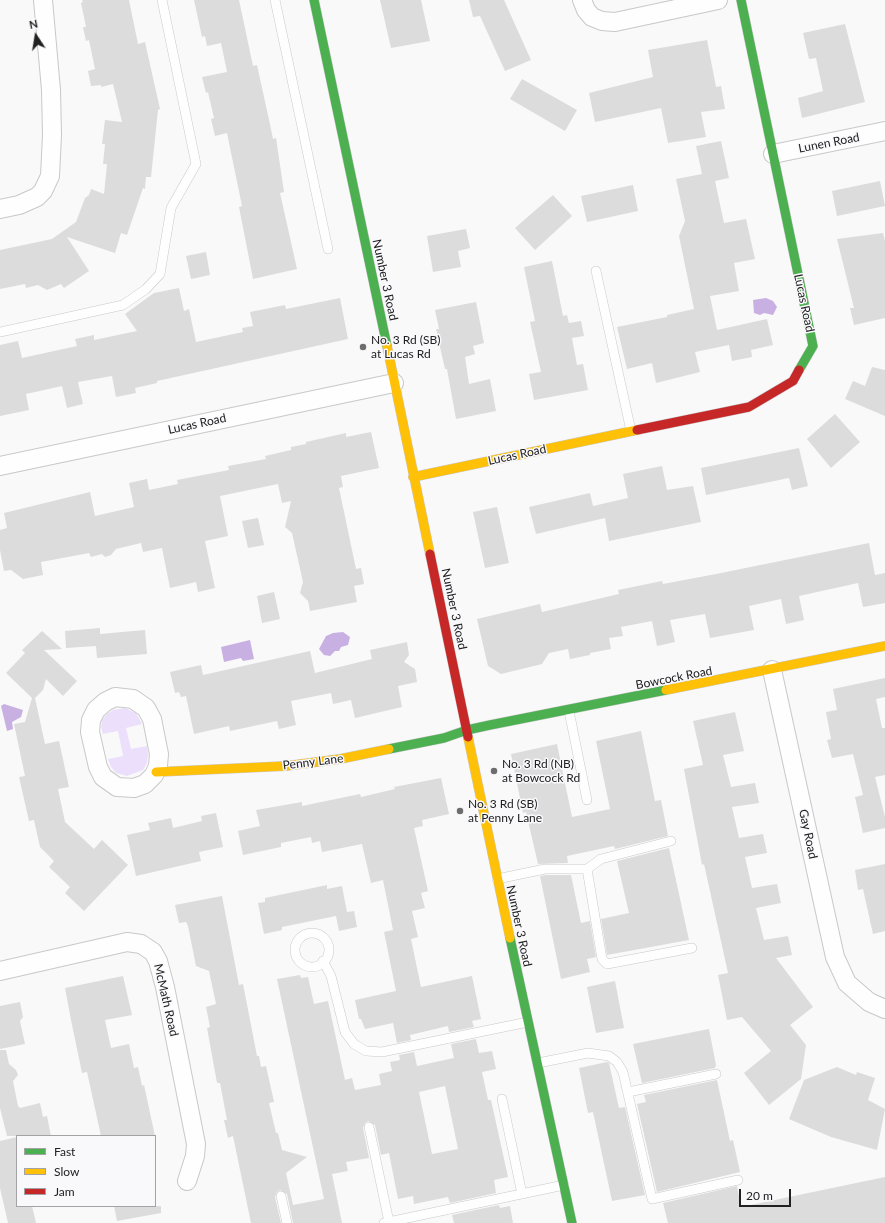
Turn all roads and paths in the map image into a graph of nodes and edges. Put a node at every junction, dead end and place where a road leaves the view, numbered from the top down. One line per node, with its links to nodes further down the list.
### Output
1 (43, 0): 10 (street)
2 (162, 0): 13 (lane)
3 (275, 0): 11 (lane)
4 (314, 0): 14 (street, Number 3 Road)
5 (582, 0): 6 (street)
6 (718, 0)
7 (741, 0): 9 (street, Lucas Road)
8 (885, 131): 9 (street, Lunen Road)
9 (773, 154): 15 (street, Lucas Road)
10 (0, 209)
11 (328, 249)
12 (596, 271): 15 (lane)
13 (0, 332)
14 (394, 383): 16 (street, Lucas Road); 17 (street, Number 3 Road)
15 (631, 431): 17 (street, Lucas Road)
16 (0, 466)
17 (413, 477): 21 (street, Number 3 Road)
18 (885, 646): 19 (street, Bowcock Road)
19 (772, 670): 20 (street, Bowcock Road); 30 (street, Gay Road)
20 (569, 711): 21 (street, Bowcock Road); 23 (lane)
21 (467, 730): 22 (street, Penny Lane); 26 (street, Number 3 Road)
22 (156, 772): 22 (street)
23 (587, 800)
24 (671, 841): 25 (lane)
25 (587, 869): 26 (lane); 27 (lane)
26 (497, 879): 31 (street, Number 3 Road)
27 (692, 948)
28 (323, 962): 31 (lane)
29 (0, 971): 38 (street, McMath Road)
30 (885, 1009)
31 (528, 1022): 32 (street, Number 3 Road)
32 (537, 1064): 34 (lane); 39 (street, Number 3 Road)
33 (716, 1074): 34 (lane)
34 (628, 1092): 37 (lane)
35 (502, 1099): 40 (lane)
36 (369, 1127): 43 (lane)
37 (738, 1180)
38 (187, 1181)
39 (564, 1185): 40 (lane); 44 (street, Number 3 Road)
40 (522, 1194): 43 (lane)
41 (281, 1196): 42 (lane)
42 (287, 1223)
43 (387, 1223)
44 (572, 1223)

